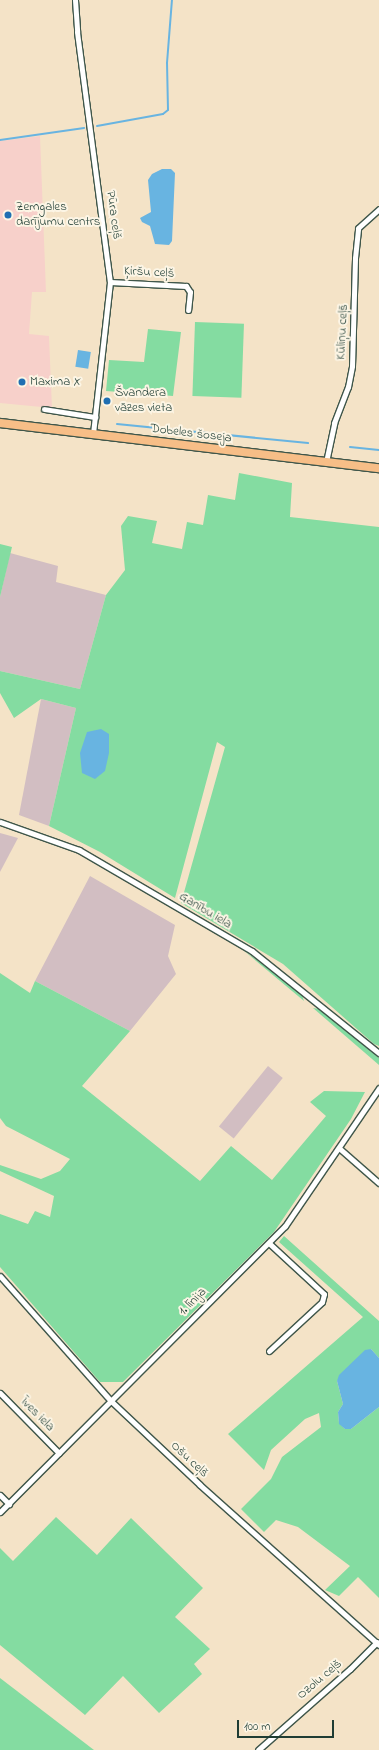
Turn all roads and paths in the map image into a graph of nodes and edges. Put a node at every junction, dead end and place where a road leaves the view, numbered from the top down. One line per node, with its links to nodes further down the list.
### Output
1 (75, 0): 3 (street, Pūra ceļš)
2 (379, 209): 9 (street, Kūliņu ceļš)
3 (110, 282): 4 (street, Ķiršu ceļš); 6 (street, Pūra ceļš)
4 (188, 310)
5 (44, 409): 6 (street)
6 (95, 416): 8 (street, Pūra ceļš)
7 (0, 422): 8 (main road, Dobeles šoseja)
8 (93, 434): 9 (main road, Dobeles šoseja)
9 (326, 462): 10 (main road, Dobeles šoseja)
10 (379, 468)
11 (0, 822): 12 (street, Ganību iela)
12 (379, 1053)
13 (379, 1088): 14 (street, 1. līnija)
14 (339, 1148): 15 (street); 16 (street, 1. līnija)
15 (379, 1183)
16 (269, 1243): 18 (street); 20 (street, 1. līnija)
17 (0, 1276): 20 (street, Ošu ceļš)
18 (269, 1351)
19 (0, 1394): 21 (street, Īves iela)
20 (111, 1401): 21 (street, 1. līnija); 25 (street, Ošu ceļš)
21 (60, 1453): 23 (street, 1. līnija)
22 (0, 1495): 23 (street)
23 (9, 1504): 24 (street, 1. līnija)
24 (0, 1512)
25 (378, 1644): 26 (street, Ozolu ceļš)
26 (258, 1750)

